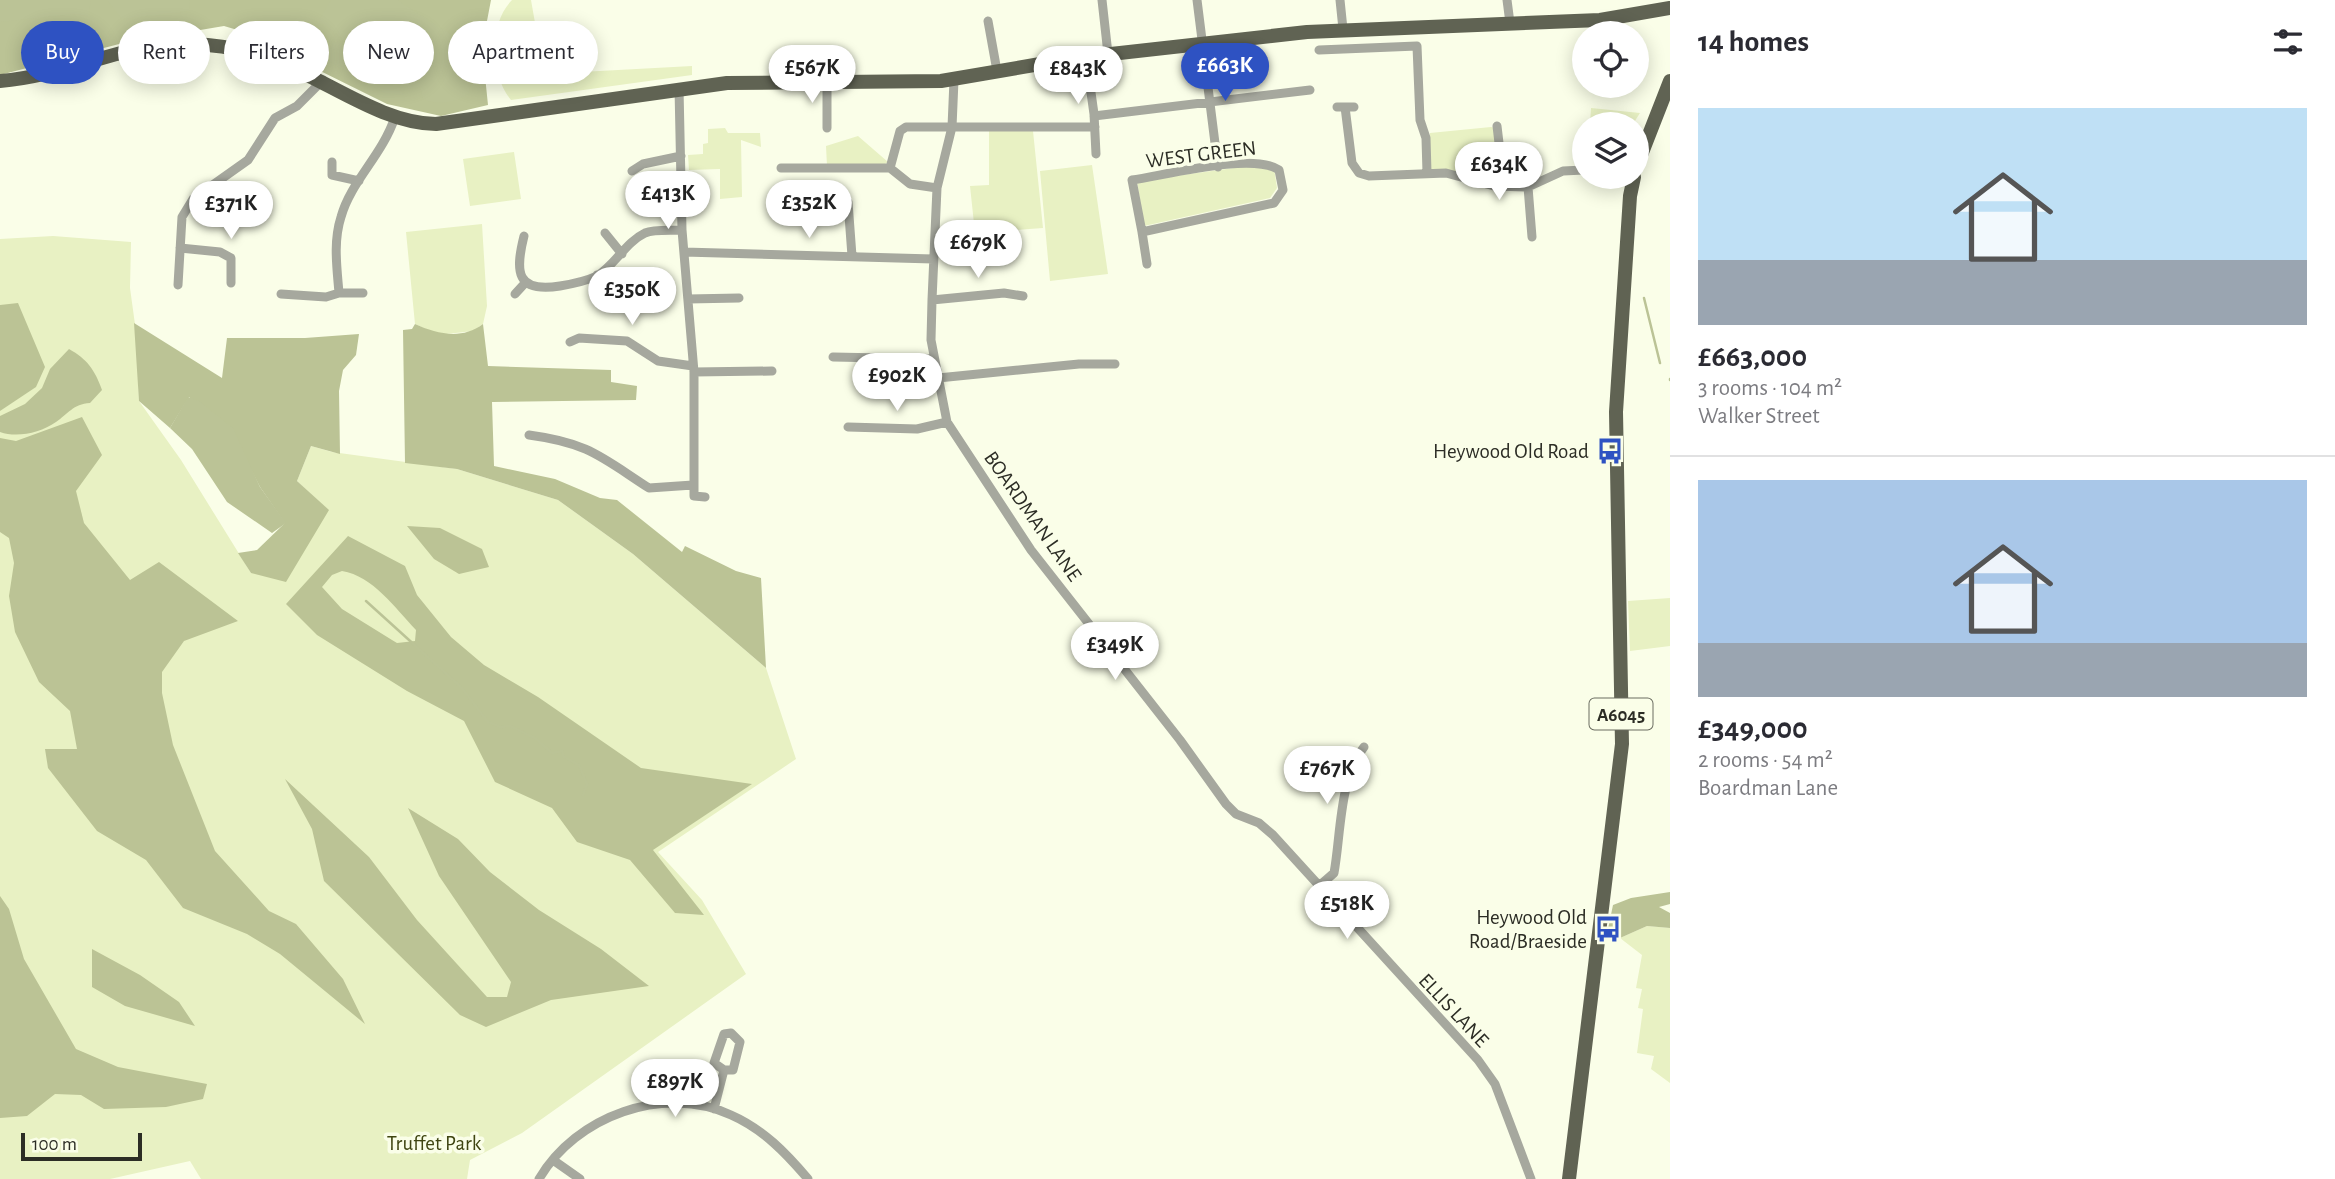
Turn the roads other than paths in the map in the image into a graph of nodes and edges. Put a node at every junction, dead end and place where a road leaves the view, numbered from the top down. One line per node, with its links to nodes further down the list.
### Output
1 (1102, 0): 12 (street)
2 (1197, 0): 9 (street)
3 (1340, 0): 8 (street)
4 (1507, 0): 7 (street)
5 (1670, 8): 7 (main road)
6 (988, 21): 14 (street)
7 (1510, 23): 8 (main road)
8 (1343, 29): 9 (main road)
9 (1202, 43): 12 (main road); 23 (street)
10 (224, 49): 16 (main road)
11 (1319, 50): 40 (street)
12 (1108, 54): 13 (main road)
13 (1086, 57): 14 (main road); 25 (street)
14 (997, 71): 15 (main road)
15 (954, 79): 18 (main road); 28 (street, BOARDMAN LANE)
16 (0, 80)
17 (1670, 81): 31 (main road, A6045)
18 (827, 82): 21 (main road); 30 (street)
19 (329, 83): 26 (main road)
20 (319, 84): 52 (street)
21 (679, 88): 26 (main road); 33 (street)
22 (1310, 90): 23 (street)
23 (1210, 102): 25 (street); 35 (street)
24 (1345, 107): 40 (street)
25 (1094, 116): 29 (street)
26 (395, 117): 41 (street)
27 (1497, 126): 42 (street)
28 (952, 127): 29 (street); 37 (street); 44 (street, BOARDMAN LANE)
29 (1095, 127): 32 (street)
30 (827, 128)
31 (1649, 133)
32 (1096, 154)
33 (681, 156): 38 (street); 47 (street)
34 (332, 162): 41 (street)
35 (1218, 167): 48 (street, WEST GREEN); 48 (street, WEST GREEN)
36 (781, 168): 37 (street)
37 (890, 168): 44 (street)
38 (632, 171)
39 (1572, 171): 43 (street)
40 (1427, 173): 42 (street)
41 (359, 181): 62 (street)
42 (1494, 186): 43 (street)
43 (1528, 187): 51 (street)
44 (937, 188): 56 (street, BOARDMAN LANE)
45 (1631, 189): 92 (main road, A6045)
46 (848, 202): 55 (street)
47 (682, 230): 53 (street); 54 (street)
48 (1142, 232): 57 (street, WEST GREEN)
49 (605, 233): 54 (street)
50 (524, 236): 59 (street)
51 (1532, 237)
52 (180, 248): 60 (street); 61 (street)
53 (684, 252): 55 (street); 68 (street)
54 (622, 254): 58 (street)
55 (852, 257): 56 (street)
56 (933, 259): 70 (street, BOARDMAN LANE)
57 (1147, 264)
58 (597, 275): 59 (street); 69 (street)
59 (526, 282): 65 (street)
60 (231, 283)
61 (178, 285)
62 (338, 293): 63 (street); 64 (street)
63 (363, 293)
64 (281, 294)
65 (515, 294)
66 (1023, 296): 70 (street)
67 (739, 298): 68 (street)
68 (688, 299): 75 (street)
69 (602, 300)
70 (932, 300): 73 (street, BOARDMAN LANE)
71 (570, 342): 75 (street)
72 (833, 357): 73 (street)
73 (934, 359): 77 (street, BOARDMAN LANE)
74 (1115, 363): 77 (street)
75 (694, 369): 76 (street); 81 (street)
76 (772, 371)
77 (938, 378): 78 (street, BOARDMAN LANE)
78 (947, 422): 79 (street); 84 (street, BOARDMAN LANE)
79 (848, 427)
80 (534, 448): 81 (street)
81 (694, 485): 82 (street)
82 (705, 497)
83 (1364, 747): 84 (street)
84 (1318, 887): 91 (street, ELLIS LANE)
85 (724, 1070): 86 (street)
86 (714, 1109): 87 (street); 90 (street)
87 (553, 1160): 88 (street); 89 (street)
88 (540, 1179)
89 (580, 1179)
90 (808, 1179)
91 (1531, 1179)
92 (1569, 1179)

